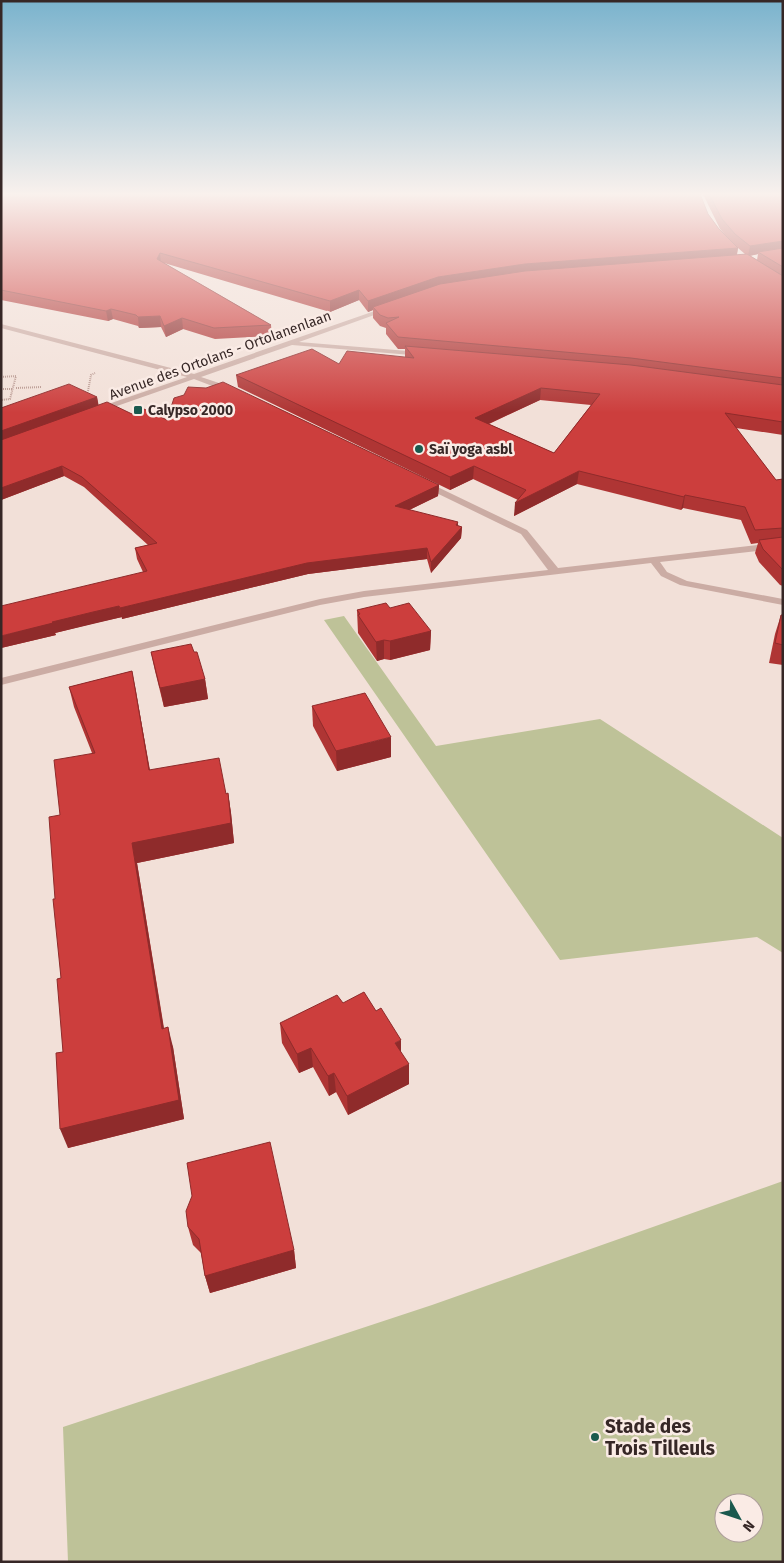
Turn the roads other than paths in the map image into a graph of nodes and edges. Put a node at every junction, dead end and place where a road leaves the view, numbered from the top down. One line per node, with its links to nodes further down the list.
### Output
1 (393, 307): 3 (street, Avenue des Ortolans - Ortolanenlaan)
2 (1, 326): 5 (street)
3 (289, 344): 4 (street); 5 (street, Avenue des Ortolans - Ortolanenlaan)
4 (431, 355)
5 (197, 377): 6 (street); 7 (street, Avenue des Ortolans - Ortolanenlaan)
6 (244, 396)
7 (93, 413)
8 (419, 481): 11 (street)
9 (783, 545): 10 (street)
10 (654, 561): 11 (street); 12 (street)
11 (556, 573): 13 (street)
12 (783, 602)
13 (1, 682)

